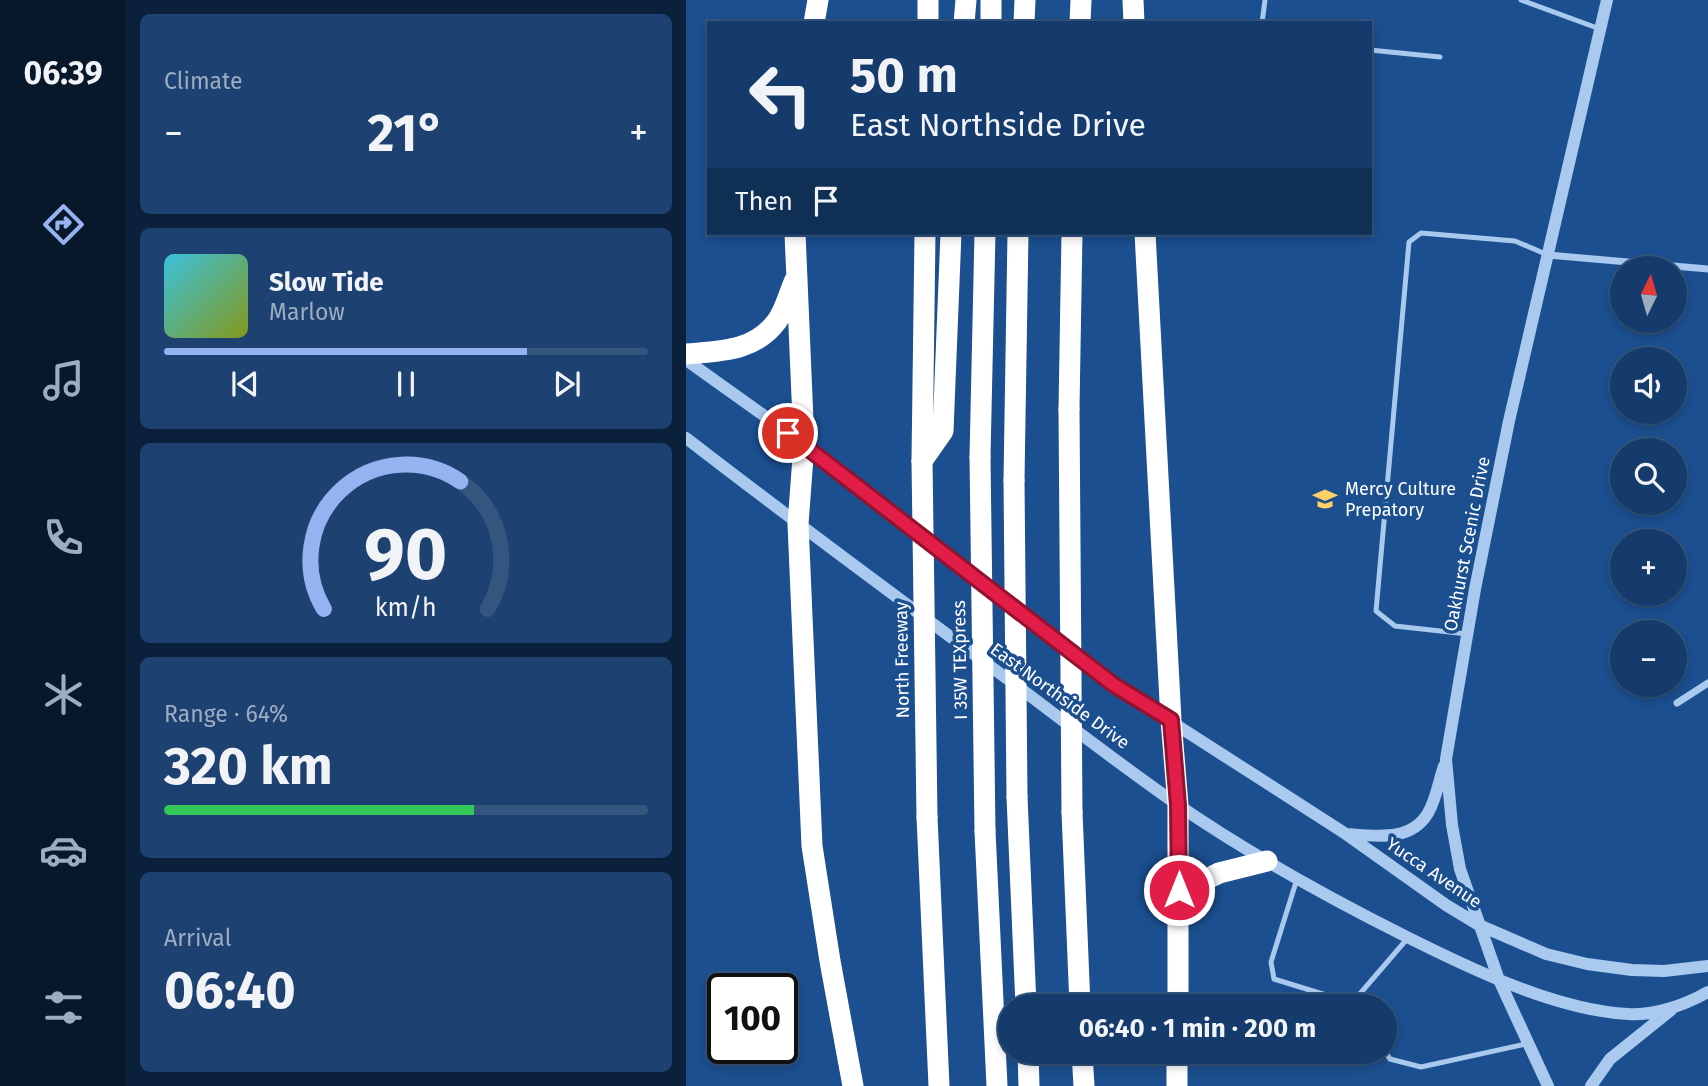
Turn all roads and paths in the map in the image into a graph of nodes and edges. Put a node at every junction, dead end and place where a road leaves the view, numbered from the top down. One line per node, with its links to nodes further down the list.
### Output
1 (818, 0): 11 (highway)
2 (928, 0): 12 (highway)
3 (966, 0): 13 (highway)
4 (991, 0): 14 (highway)
5 (1025, 0): 15 (highway)
6 (1081, 0): 16 (highway)
7 (1133, 0): 17 (highway)
8 (1265, 0): 18 (lane)
9 (1521, 0): 19 (lane)
10 (1607, 0): 19 (street, Oakhurst Scenic Drive)
11 (814, 21)
12 (928, 21)
13 (964, 21)
14 (991, 21)
15 (1024, 21)
16 (1080, 21)
17 (1134, 21)
18 (1262, 21)
19 (1601, 29): 29 (street, Oakhurst Scenic Drive)
20 (1372, 50): 21 (lane)
21 (1440, 57)
22 (795, 235): 31 (highway)
23 (925, 235): 36 (highway, North Freeway)
24 (951, 235): 36 (highway)
25 (985, 235): 66 (highway, I 35W TEXpress, bridge)
26 (1018, 235): 53 (highway, bridge)
27 (1072, 235): 54 (highway, bridge)
28 (1145, 235): 41 (highway)
29 (1548, 255): 30 (street); 38 (street, Oakhurst Scenic Drive); 38 (lane)
30 (1708, 269)
31 (797, 275): 32 (highway); 35 (highway)
32 (686, 354)
33 (686, 360): 35 (street)
34 (686, 438): 37 (street, East Northside Drive)
35 (804, 444): 37 (highway); 41 (street)
36 (922, 461): 65 (highway, North Freeway, bridge)
37 (798, 524): 43 (street, East Northside Drive); 64 (highway)
38 (1467, 634): 42 (street, Oakhurst Scenic Drive)
39 (1708, 682): 40 (street)
40 (1677, 703)
41 (1171, 720): 43 (highway); 44 (street, Yucca Avenue)
42 (1446, 759): 44 (street); 48 (street, Oakhurst Scenic Drive)
43 (1178, 805): 45 (street); 47 (highway)
44 (1346, 834): 48 (street, Yucca Avenue)
45 (1267, 861): 46 (street); 47 (highway)
46 (1297, 879): 49 (street); 56 (lane)
47 (1179, 912): 55 (highway)
48 (1479, 925): 50 (street, Yucca Avenue); 51 (street, Oakhurst Scenic Drive)
49 (1409, 938): 51 (street); 57 (lane)
50 (1708, 966)
51 (1499, 981): 58 (street); 59 (street, Oakhurst Scenic Drive)
52 (1708, 992): 58 (street)
53 (1025, 994)
54 (1080, 994)
55 (1178, 994)
56 (1320, 994)
57 (1362, 994)
58 (1675, 1007): 71 (street)
59 (1528, 1043): 60 (lane); 70 (street, Oakhurst Scenic Drive)
60 (1397, 1061)
61 (1028, 1064): 67 (highway)
62 (1083, 1064): 68 (highway)
63 (1177, 1064): 69 (highway)
64 (853, 1086)
65 (939, 1086)
66 (996, 1086)
67 (1029, 1086)
68 (1084, 1086)
69 (1177, 1086)
70 (1548, 1086)
71 (1591, 1086)

